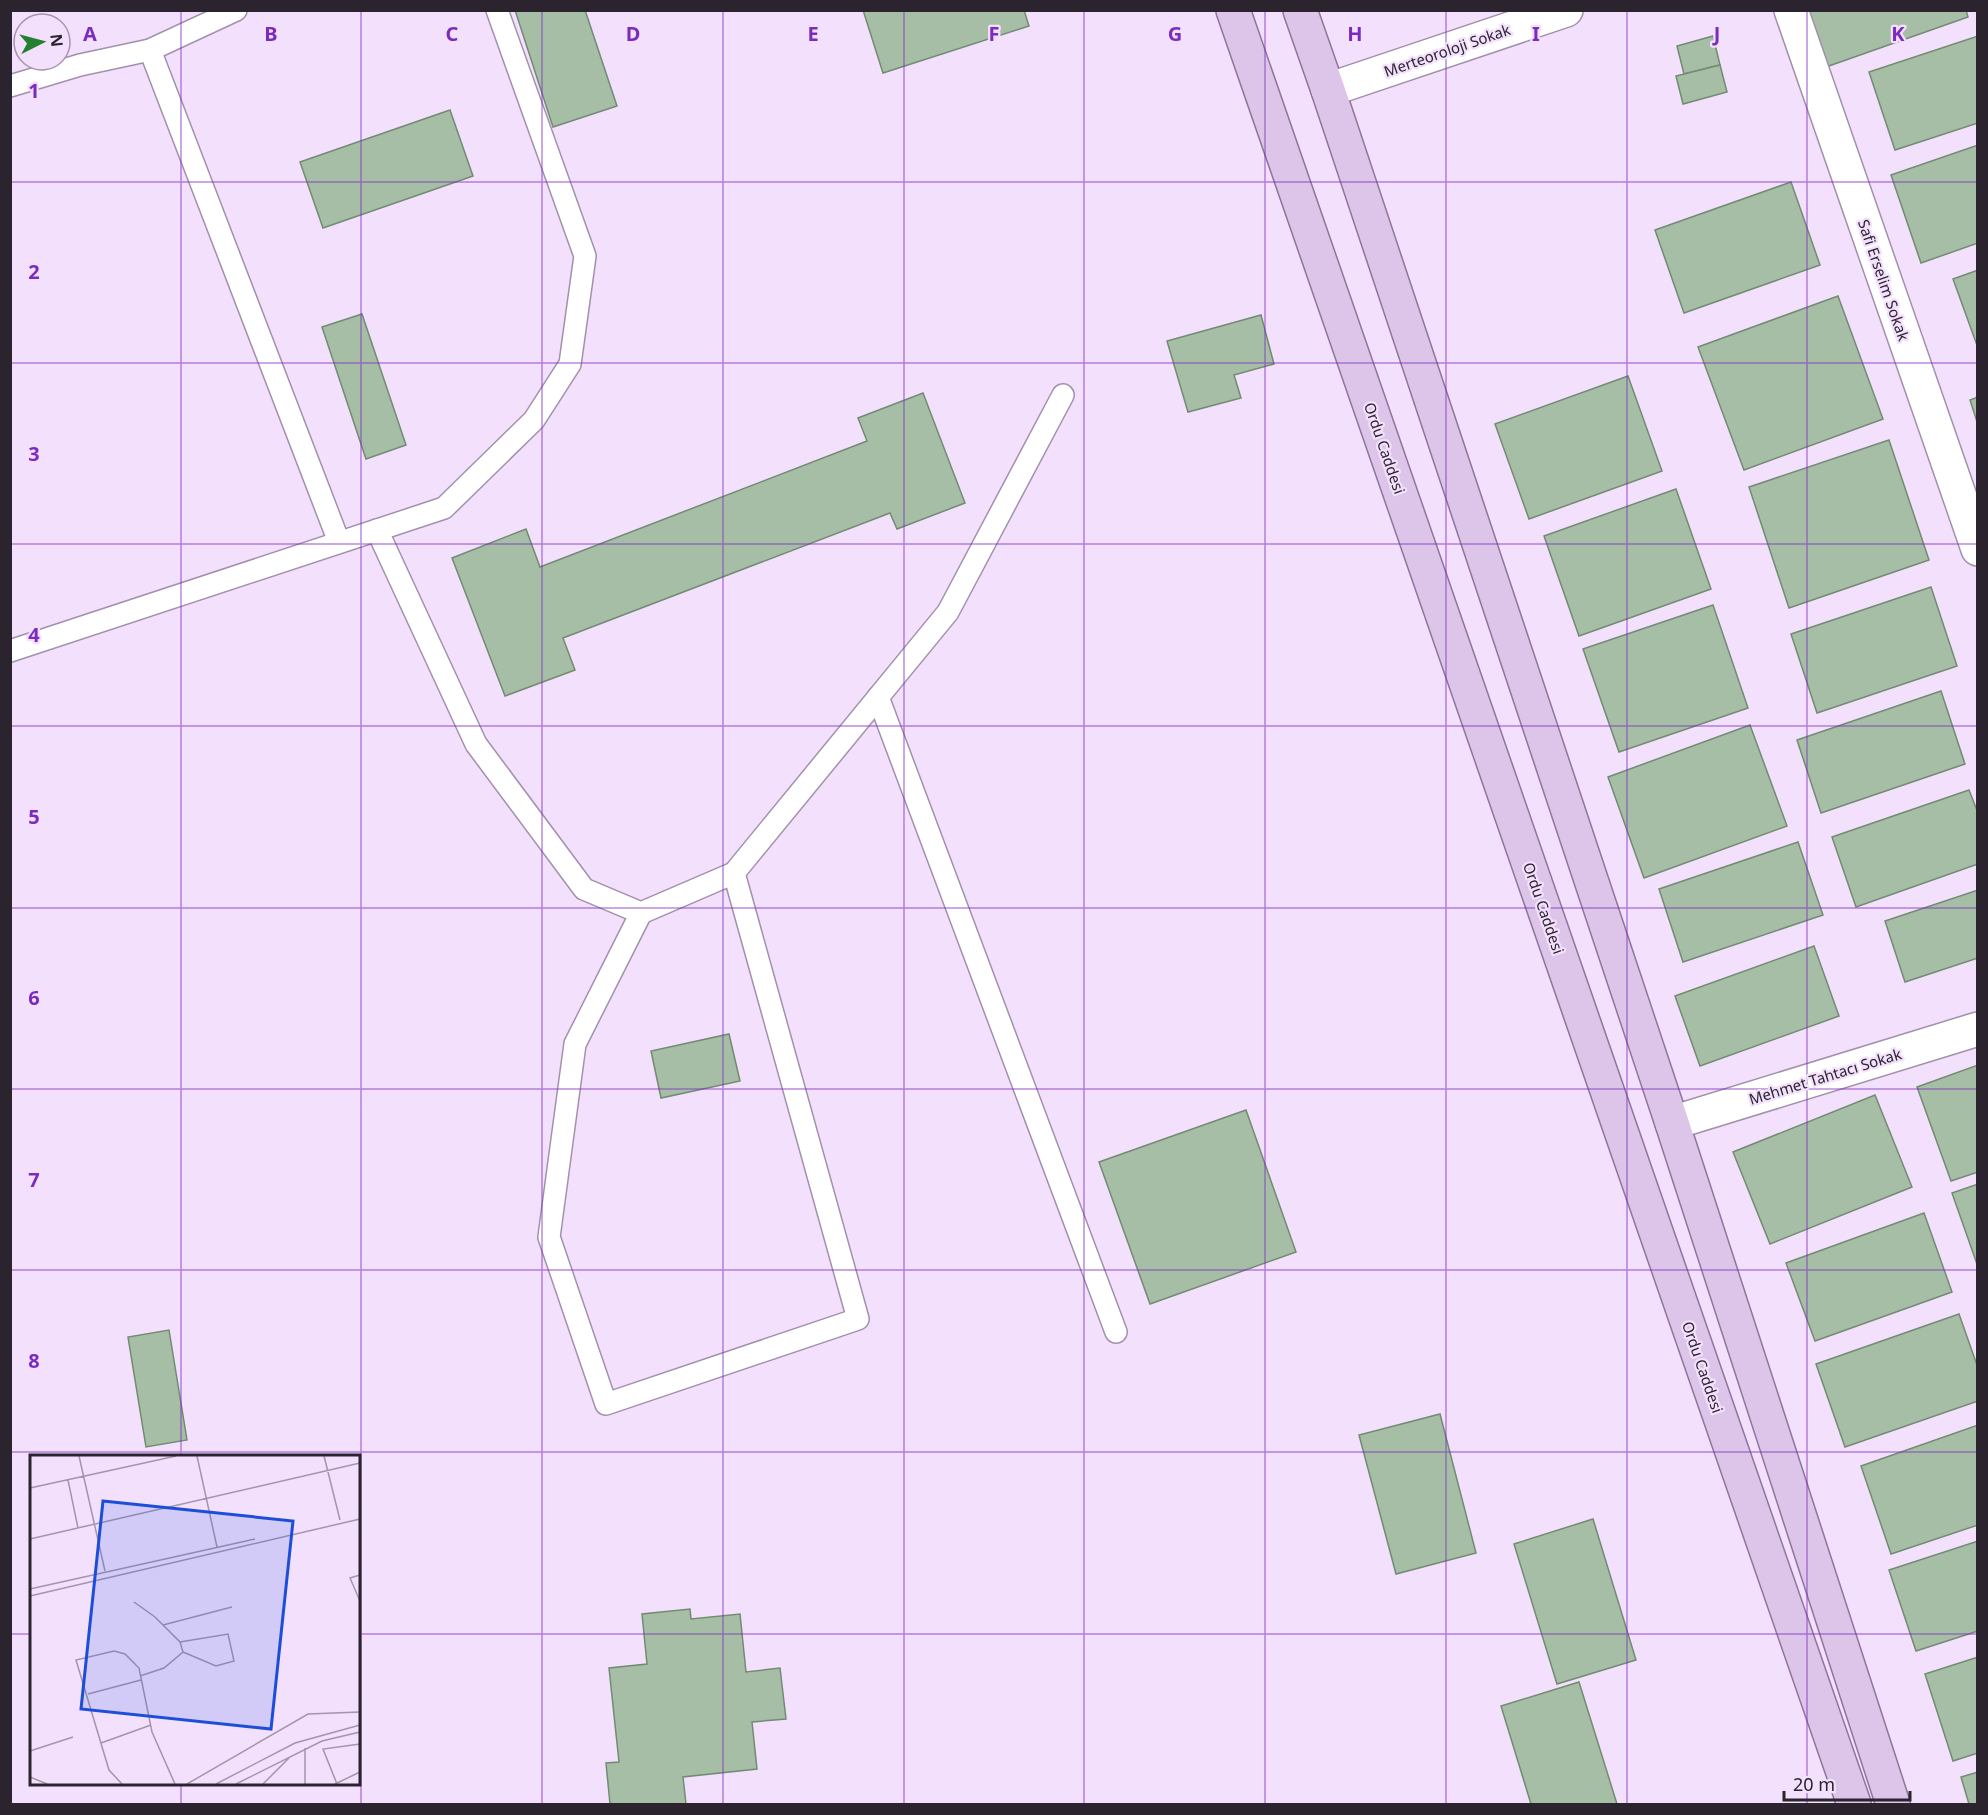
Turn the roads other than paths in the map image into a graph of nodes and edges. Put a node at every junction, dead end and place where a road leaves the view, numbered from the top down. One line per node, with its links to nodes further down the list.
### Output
1 (236, 10): 7 (lane)
2 (497, 10): 11 (lane)
3 (1233, 10): 21 (main road, Ordu Caddesi)
4 (1300, 10): 9 (main road)
5 (1566, 10): 9 (street, Merteoroloji Sokak)
6 (1791, 10): 13 (street, Safi Erselim Sokak)
7 (150, 50): 8 (lane); 12 (lane)
8 (10, 86)
9 (1328, 90): 19 (main road)
10 (1063, 395): 15 (lane)
11 (377, 530): 12 (lane); 17 (lane)
12 (339, 542): 14 (lane)
13 (1977, 549)
14 (10, 651)
15 (878, 697): 16 (lane); 20 (lane)
16 (734, 873): 17 (lane); 17 (lane)
17 (641, 913)
18 (1977, 1029): 19 (street, Mehmet Tahtacı Sokak)
19 (1671, 1123): 22 (main road)
20 (1116, 1332)
21 (1854, 1804)
22 (1893, 1804)

